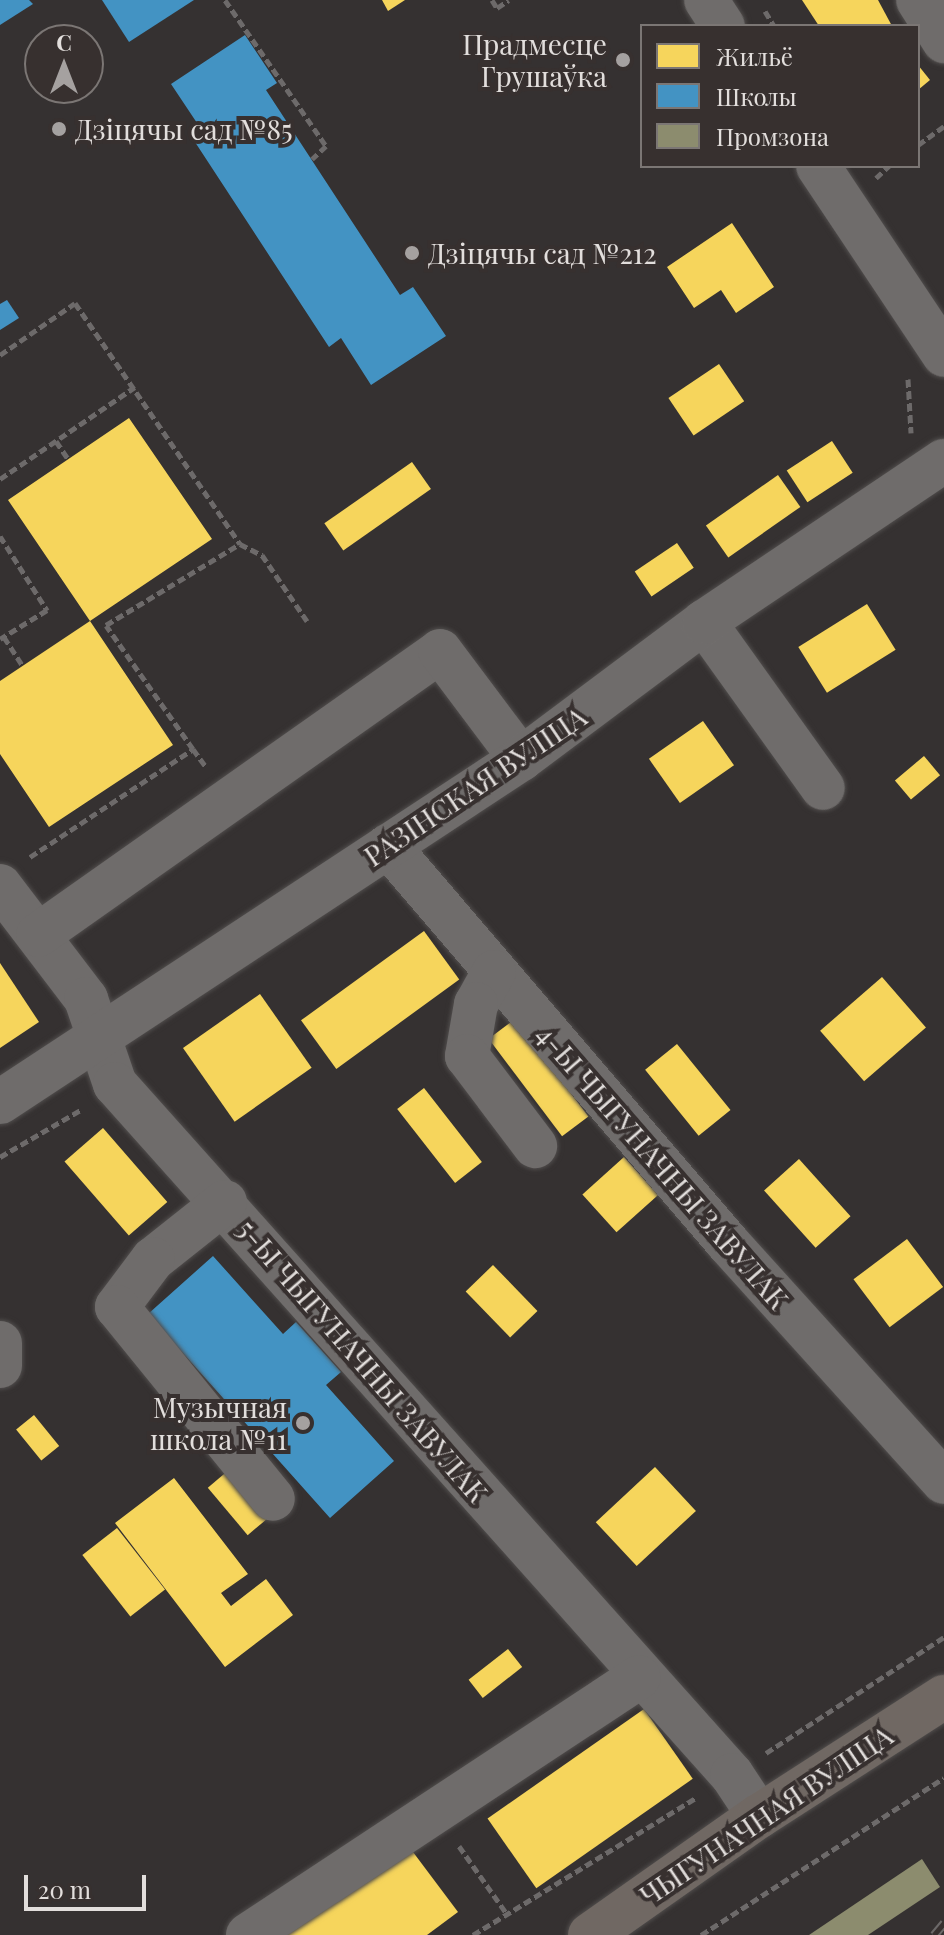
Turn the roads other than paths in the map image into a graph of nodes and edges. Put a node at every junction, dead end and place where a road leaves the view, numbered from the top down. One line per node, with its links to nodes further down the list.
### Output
1 (706, 0): 3 (street)
2 (918, 0): 4 (street)
3 (722, 24)
4 (944, 41)
5 (819, 168): 6 (street)
6 (944, 355)
7 (944, 461): 8 (street, РАЗІНСКАЯ ВУЛІЦА)
8 (704, 622): 9 (street, РАЗІНСКАЯ ВУЛІЦА); 10 (street)
9 (521, 759): 11 (street, РАЗІНСКАЯ ВУЛІЦА); 13 (street)
10 (823, 788)
11 (388, 846): 14 (street, 4-Ы ЧЫГУНАЧНЫ ЗАВУЛАК); 15 (street, РАЗІНСКАЯ ВУЛІЦА)
12 (13, 872): 13 (street, 5-Ы ЧЫГУНАЧНЫ ЗАВУЛАК)
13 (38, 935): 15 (street, 5-Ы ЧЫГУНАЧНЫ ЗАВУЛАК)
14 (494, 972): 17 (street); 21 (street, 4-Ы ЧЫГУНАЧНЫ ЗАВУЛАК)
15 (97, 1037): 16 (street, РАЗІНСКАЯ ВУЛІЦА); 18 (street, 5-Ы ЧЫГУНАЧНЫ ЗАВУЛАК)
16 (0, 1102)
17 (535, 1146)
18 (225, 1202): 22 (street); 23 (street, 5-Ы ЧЫГУНАЧНЫ ЗАВУЛАК)
19 (0, 1343): 20 (street)
20 (0, 1366)
21 (944, 1482)
22 (273, 1499)
23 (639, 1677): 25 (street, 5-Ы ЧЫГУНАЧНЫ ЗАВУЛАК); 26 (street)
24 (944, 1697): 25 (main road, ЧЫГУНАЧНАЯ ВУЛІЦА)
25 (759, 1816): 27 (main road, ЧЫГУНАЧНАЯ ВУЛІЦА)
26 (248, 1935)
27 (590, 1935)

